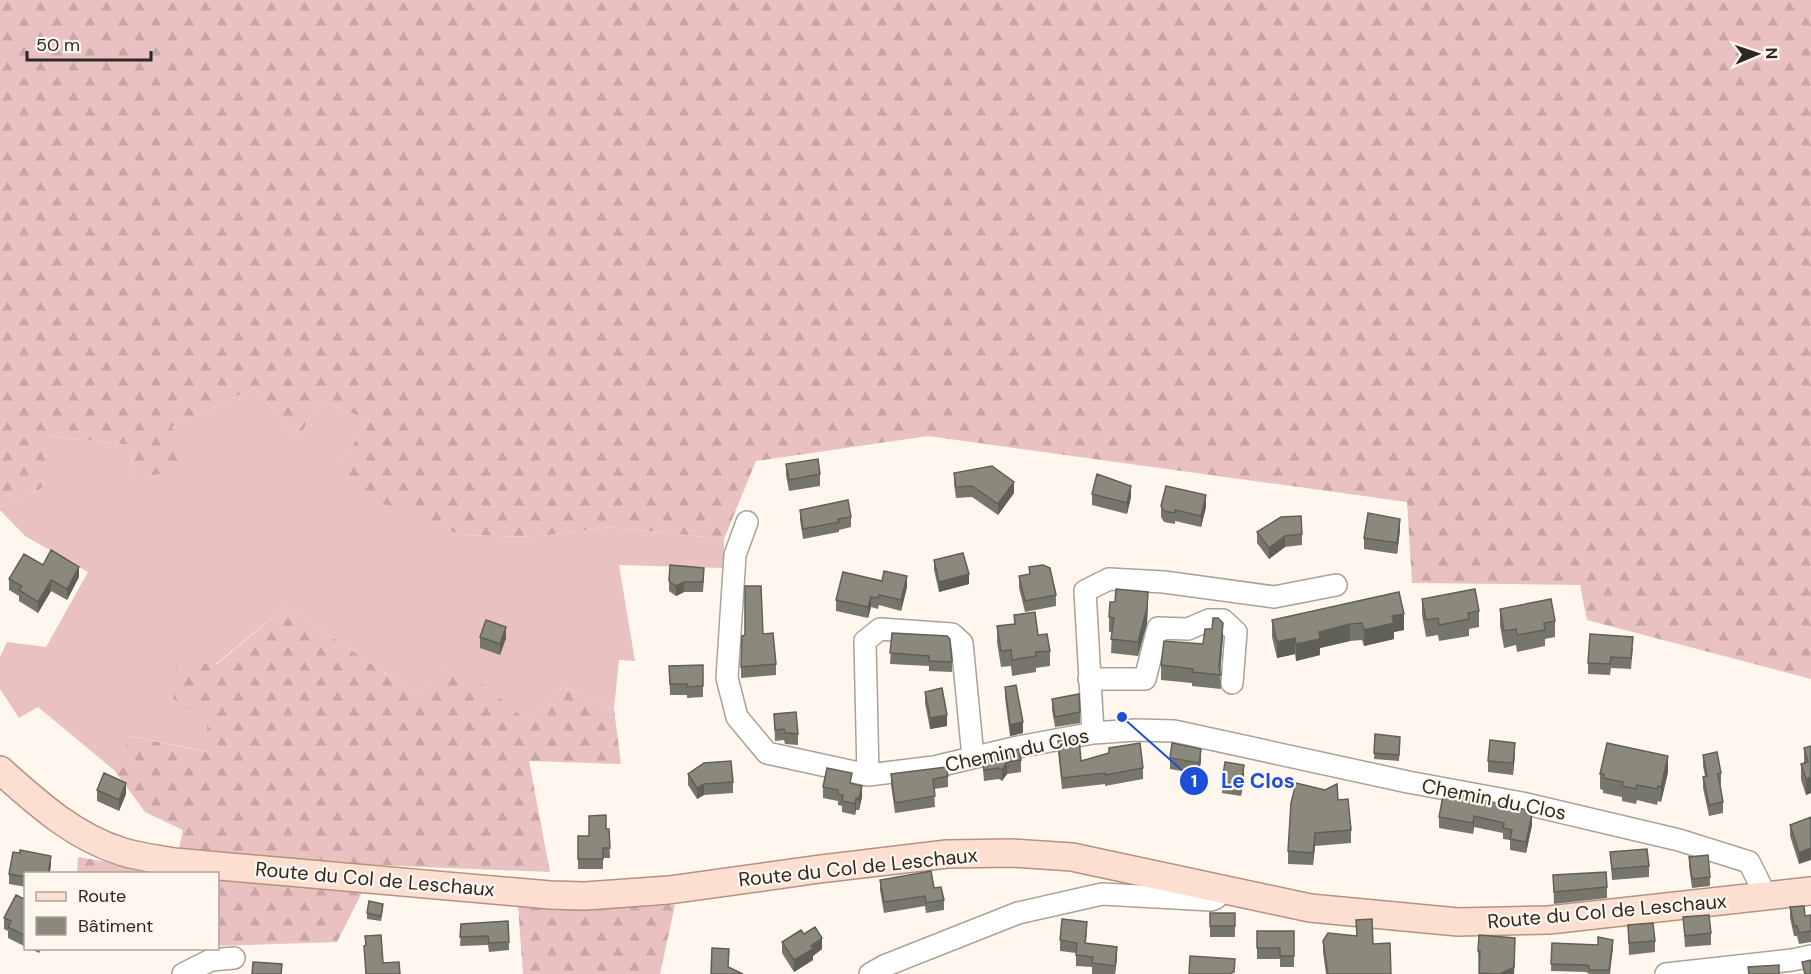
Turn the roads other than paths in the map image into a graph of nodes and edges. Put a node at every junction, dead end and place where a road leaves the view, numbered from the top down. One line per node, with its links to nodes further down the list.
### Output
1 (747, 522): 8 (street, Chemin du Clos)
2 (1336, 585): 3 (street)
3 (1089, 679): 4 (street); 5 (street)
4 (1232, 683)
5 (1093, 734): 6 (street, Chemin du Clos); 11 (street, Chemin du Clos)
6 (973, 757): 8 (street, Chemin du Clos); 8 (street)
7 (0, 770): 9 (main road, Route du Col de Leschaux)
8 (868, 775)
9 (1222, 889): 11 (main road, Route du Col de Leschaux); 15 (street)
10 (1811, 891): 11 (main road, Route du Col de Leschaux)
11 (1766, 896)
12 (1811, 956): 16 (street)
13 (234, 958): 14 (street)
14 (183, 974)
15 (870, 974)
16 (1666, 974)

